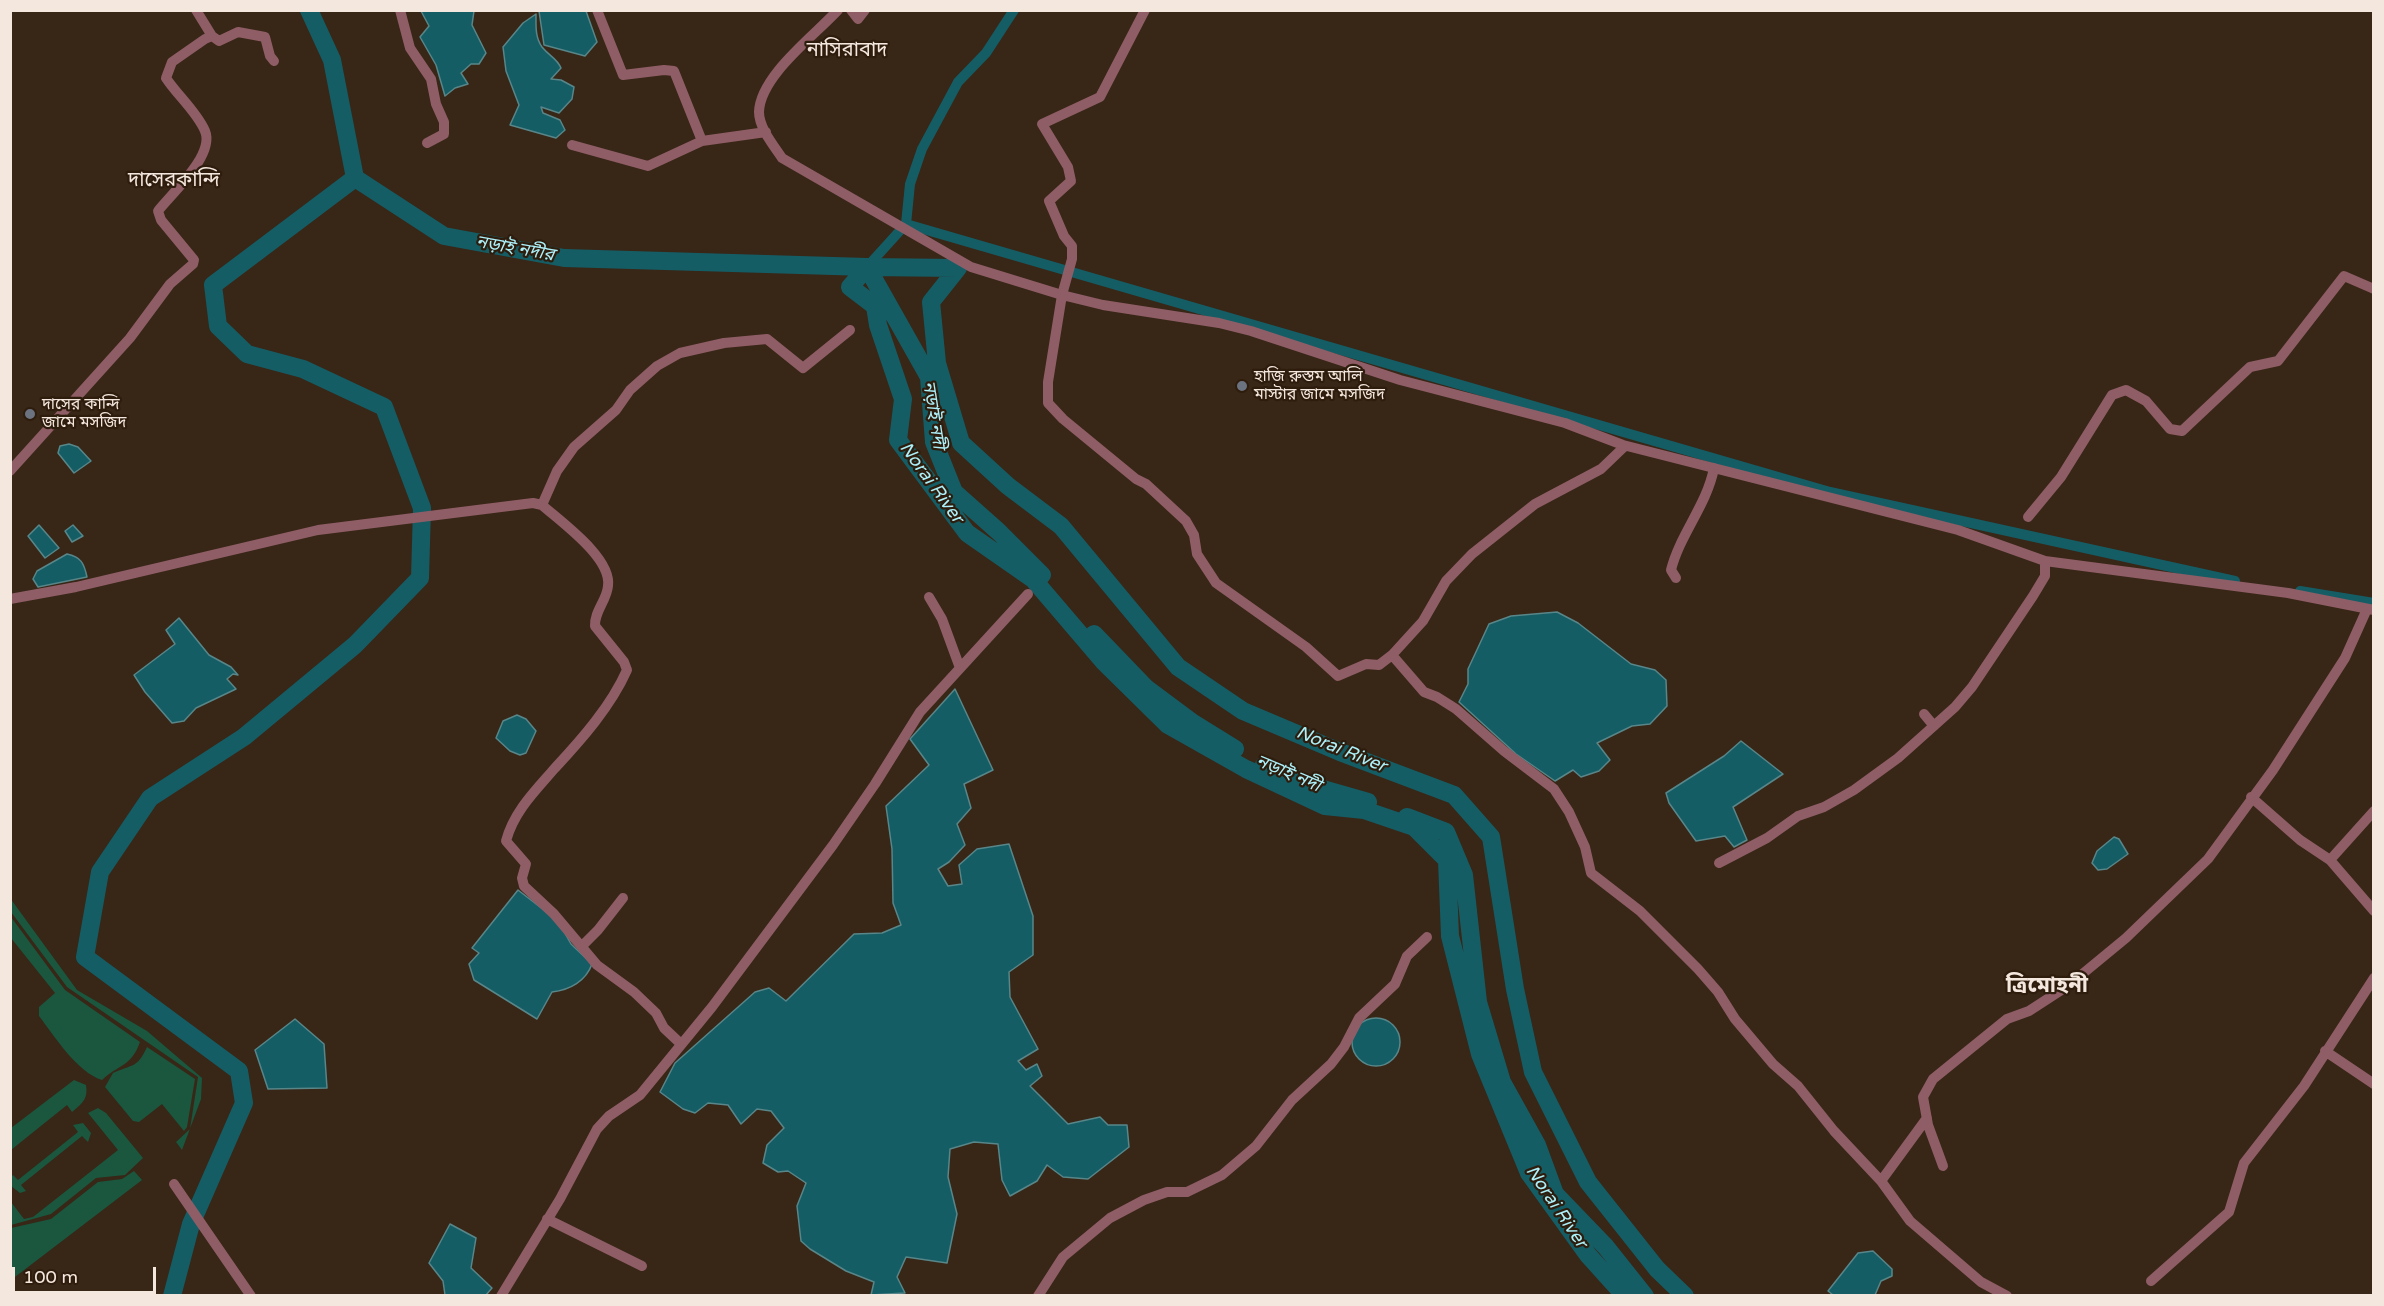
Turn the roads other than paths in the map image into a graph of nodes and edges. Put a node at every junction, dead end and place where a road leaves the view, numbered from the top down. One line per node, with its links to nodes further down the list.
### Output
1 (196, 10): 8 (street)
2 (400, 10): 12 (street)
3 (597, 10): 11 (street)
4 (838, 10): 10 (street)
5 (851, 10): 6 (street)
6 (865, 10)
7 (1145, 10): 15 (street)
8 (212, 36): 9 (street); 19 (street)
9 (274, 61)
10 (766, 132): 11 (street); 15 (street)
11 (702, 141): 13 (street)
12 (427, 143)
13 (572, 145)
14 (2373, 289): 21 (street)
15 (1062, 295): 17 (street); 28 (street)
16 (850, 330): 20 (street)
17 (1625, 446): 18 (street); 28 (street)
18 (1714, 468): 22 (street); 23 (street)
19 (10, 471)
20 (537, 504): 26 (street); 39 (street)
21 (2028, 517)
22 (2045, 561): 27 (street); 31 (street)
23 (1676, 578)
24 (1028, 594): 29 (street)
25 (929, 597): 29 (street)
26 (10, 599)
27 (2370, 610): 32 (street)
28 (1392, 655): 46 (street)
29 (960, 668): 41 (street)
30 (1924, 714): 31 (street)
31 (1934, 726): 35 (street)
32 (2252, 797): 34 (street); 44 (street)
33 (2373, 811): 34 (street)
34 (2330, 860): 37 (street)
35 (1719, 862)
36 (623, 898): 39 (street)
37 (2373, 911)
38 (1427, 937): 53 (street)
39 (582, 946): 41 (street)
40 (2373, 978): 42 (street)
41 (681, 1044): 48 (street)
42 (2325, 1051): 43 (street); 50 (street)
43 (2373, 1084)
44 (1927, 1118): 45 (street); 46 (street)
45 (1943, 1166)
46 (1881, 1181): 54 (street)
47 (174, 1184): 51 (street)
48 (547, 1219): 49 (street); 52 (street)
49 (642, 1266)
50 (2151, 1281)
51 (252, 1296)
52 (501, 1296)
53 (1038, 1296)
54 (2007, 1296)

